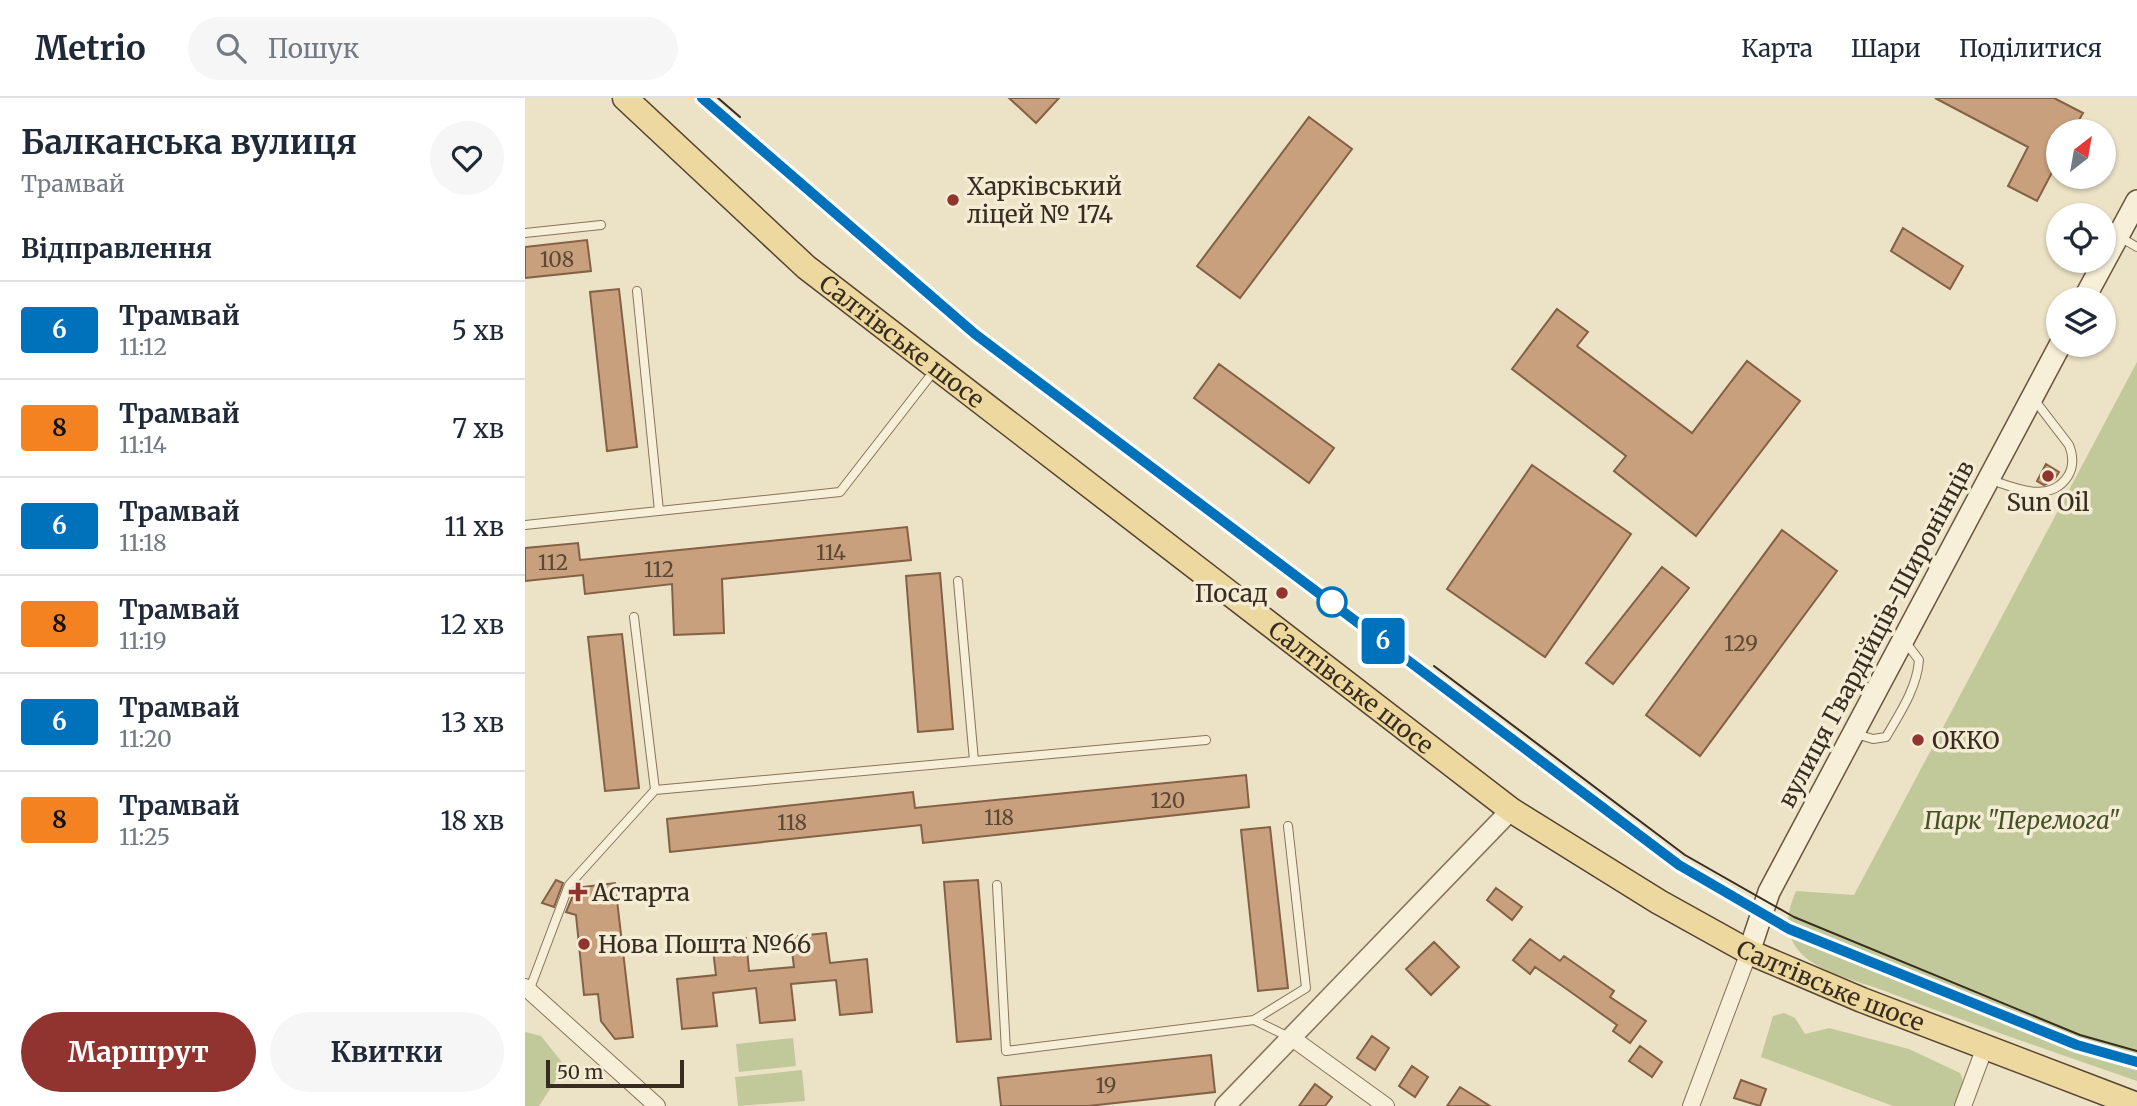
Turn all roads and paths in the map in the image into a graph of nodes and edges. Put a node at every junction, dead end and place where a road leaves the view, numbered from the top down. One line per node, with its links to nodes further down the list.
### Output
1 (625, 98): 10 (main road, Салтівське шосе)
2 (2137, 201): 5 (main road)
3 (601, 225): 4 (lane)
4 (525, 233)
5 (2118, 236): 6 (lane); 7 (main road)
6 (2137, 247)
7 (2090, 287)
8 (637, 291): 13 (lane)
9 (2054, 357): 11 (main road, вулиця Гвардійців-Широнінців)
10 (936, 369): 13 (lane); 22 (main road, Салтівське шосе)
11 (2032, 397): 12 (main road, вулиця Гвардійців-Широнінців); 12 (lane)
12 (1988, 479): 17 (main road, вулиця Гвардійців-Широнінців)
13 (659, 511): 14 (lane)
14 (525, 525)
15 (958, 581): 20 (lane)
16 (634, 617): 21 (lane)
17 (1903, 639): 18 (main road, вулиця Гвардійців-Широнінців); 18 (lane)
18 (1853, 733): 25 (main road, вулиця Гвардійців-Широнінців)
19 (1206, 740): 20 (lane)
20 (974, 761): 21 (lane)
21 (655, 790): 26 (lane)
22 (1511, 810): 25 (main road, Салтівське шосе); 28 (street)
23 (1288, 826): 27 (lane)
24 (997, 885): 27 (lane)
25 (1749, 952): 29 (main road, Салтівське шосе); 34 (street)
26 (527, 991): 31 (street)
27 (1254, 1020): 28 (lane)
28 (1292, 1038): 32 (street); 33 (street)
29 (1985, 1048): 30 (main road, Салтівське шосе); 35 (street)
30 (2137, 1105)
31 (657, 1106)
32 (1225, 1106)
33 (1386, 1106)
34 (1691, 1106)
35 (1963, 1106)

